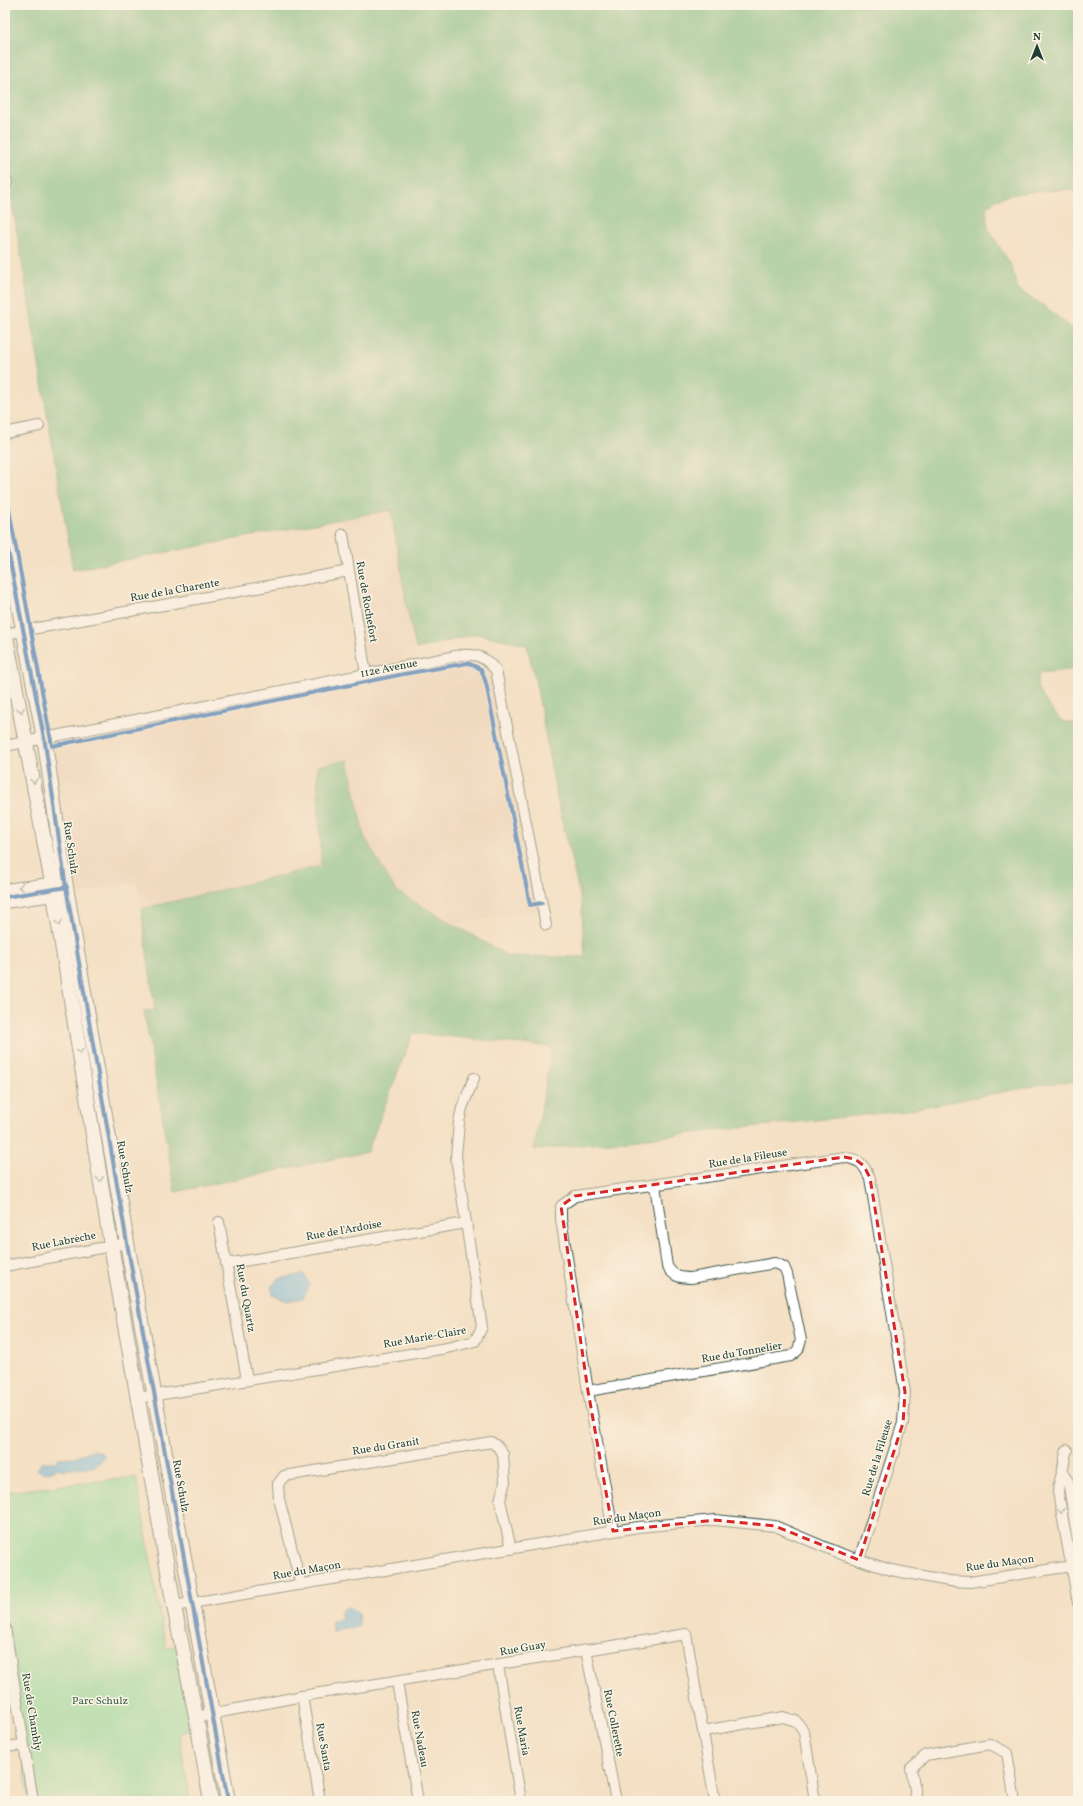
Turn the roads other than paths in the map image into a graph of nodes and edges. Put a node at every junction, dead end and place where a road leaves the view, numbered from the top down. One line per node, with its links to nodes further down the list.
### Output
1 (39, 426): 2 (street)
2 (5, 433)
3 (343, 534): 5 (street, Rue de Rochefort)
4 (5, 535): 6 (street, Rue Schulz)
5 (349, 571): 6 (street, Rue de la Charente); 9 (street, Rue de Rochefort)
6 (23, 630): 8 (street, Rue de la Charente); 10 (street, Rue Schulz)
7 (5, 631): 8 (street, Rue Schulz)
8 (5, 634): 11 (street, Rue Schulz, one-way to 11)
9 (366, 674): 10 (street, 112e Avenue); 18 (street, 112e Avenue)
10 (44, 739): 11 (street, 112e Avenue); 13 (street, Rue Schulz)
11 (27, 742): 12 (street, 112e Avenue); 14 (street, Rue Schulz, one-way to 14)
12 (5, 746)
13 (55, 808): 14 (street); 15 (street, Rue Schulz)
14 (39, 810): 15 (street, Rue Schulz)
15 (60, 888): 16 (street, one-way to 16); 17 (street); 23 (street, Rue Schulz); 24 (street, Rue Schulz, one-way to 24)
16 (5, 889)
17 (5, 903)
18 (546, 925)
19 (474, 1078): 22 (street, Rue Marie-Claire)
20 (655, 1185): 28 (street, Rue de la Fileuse); 28 (street, Rue du Tonnelier); 38 (street, Rue de la Fileuse)
21 (219, 1222): 25 (street, Rue du Quartz)
22 (466, 1222): 25 (street, Rue de l'Ardoise); 27 (street, Rue Marie-Claire)
23 (127, 1243): 24 (street, Rue Labrèche); 29 (street, Rue Schulz)
24 (111, 1245): 26 (street, Rue Labrèche); 30 (street, Rue Schulz)
25 (226, 1264): 27 (street, Rue du Quartz)
26 (5, 1266)
27 (246, 1380): 29 (street, Rue Marie-Claire)
28 (588, 1391): 35 (street, Rue de la Fileuse)
29 (155, 1395): 30 (street, Rue Marie-Claire); 33 (street, Rue Schulz)
30 (138, 1398): 34 (street, Rue Schulz)
31 (1066, 1450): 32 (street)
32 (1062, 1473): 36 (street); 39 (street, one-way to 39)
33 (175, 1512): 34 (street); 41 (street, Rue Schulz)
34 (158, 1515): 43 (street, Rue Schulz)
35 (613, 1531): 37 (street, Rue du Maçon); 38 (street, Rue du Maçon)
36 (1078, 1542)
37 (511, 1549): 40 (street, Rue du Maçon); 40 (street, Rue du Granit)
38 (859, 1560): 39 (street, Rue du Maçon)
39 (1075, 1565): 42 (street)
40 (301, 1585): 41 (street, Rue du Maçon)
41 (192, 1603): 43 (street, Rue du Maçon); 49 (street, Rue Schulz)
42 (1078, 1603)
43 (174, 1606): 50 (street, Rue Schulz)
44 (5, 1631): 52 (street, Rue de Chambly)
45 (586, 1650): 46 (street, Rue Guay); 51 (street, Rue Guay); 60 (street, Rue Collerette)
46 (498, 1665): 47 (street, Rue Guay); 59 (street, Rue Maria)
47 (397, 1682): 48 (street, Rue Guay); 58 (street, Rue Nadeau)
48 (302, 1696): 49 (street, Rue Guay); 57 (street, Rue Santa)
49 (213, 1714): 50 (street, Rue Guay); 56 (street, Rue Schulz)
50 (196, 1717): 55 (street, Rue Schulz)
51 (703, 1730): 61 (street, Rue Guay); 62 (street)
52 (24, 1744): 53 (street); 54 (street, Rue de Chambly)
53 (5, 1747)
54 (32, 1801)
55 (211, 1801)
56 (228, 1801)
57 (320, 1801)
58 (418, 1801)
59 (521, 1801)
60 (616, 1801)
61 (715, 1801)
62 (815, 1801)
63 (917, 1801): 64 (street)
64 (1015, 1801)

